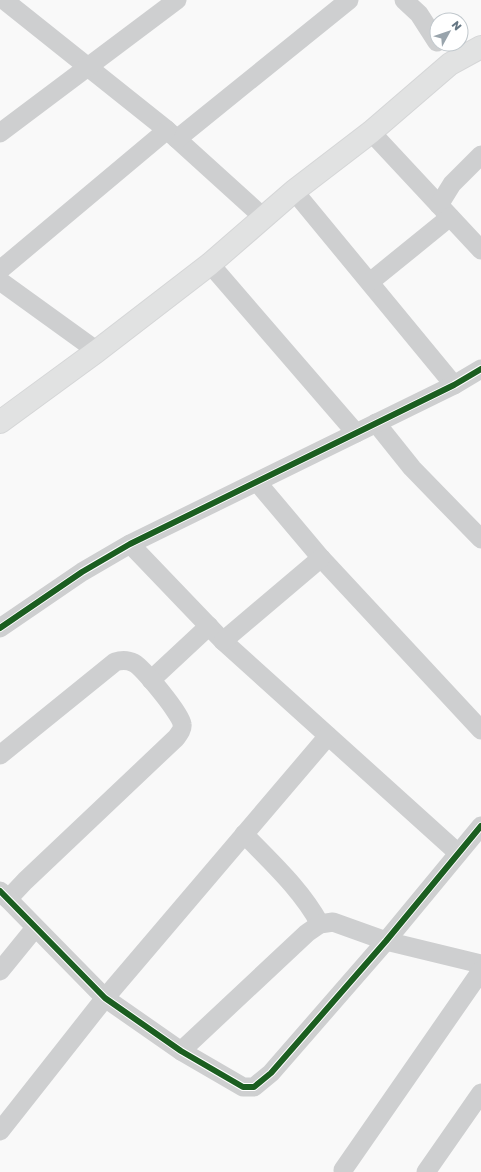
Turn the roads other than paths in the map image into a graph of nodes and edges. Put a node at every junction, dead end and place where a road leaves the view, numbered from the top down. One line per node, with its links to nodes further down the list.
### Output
1 (4, 0): 9 (street)
2 (177, 0): 9 (street)
3 (350, 0): 12 (street)
4 (404, 0): 5 (street)
5 (429, 29)
6 (481, 47): 8 (main road)
7 (443, 52): 8 (street)
8 (450, 64): 10 (main road)
9 (89, 67): 11 (street); 12 (street)
10 (371, 132): 14 (main road); 15 (street)
11 (0, 133)
12 (172, 135): 16 (street); 19 (street)
13 (481, 155): 15 (street)
14 (294, 191): 16 (main road); 21 (street)
15 (444, 211): 17 (street); 21 (street)
16 (263, 217): 18 (main road)
17 (481, 250)
18 (210, 264): 22 (main road); 27 (street)
19 (0, 270)
20 (0, 281): 22 (street)
21 (370, 282): 24 (street)
22 (97, 351): 25 (main road)
23 (481, 369): 24 (street)
24 (454, 385): 26 (street)
25 (0, 422)
26 (376, 423): 27 (street); 29 (street)
27 (356, 433): 28 (street)
28 (257, 482): 30 (street); 31 (street)
29 (481, 539)
30 (130, 544): 32 (street); 33 (street)
31 (321, 558): 34 (street); 36 (street)
32 (209, 626): 34 (street); 35 (street)
33 (0, 628)
34 (223, 641): 37 (street)
35 (151, 680): 38 (street); 42 (street)
36 (481, 730)
37 (328, 736): 40 (street); 41 (street)
38 (0, 755)
39 (481, 826): 41 (street)
40 (244, 834): 43 (street); 49 (street)
41 (458, 853): 45 (street)
42 (4, 895): 44 (street)
43 (320, 924): 45 (street); 50 (street)
44 (35, 928): 47 (street); 49 (street)
45 (386, 941): 46 (street); 50 (street)
46 (481, 964)
47 (0, 971)
48 (481, 971): 53 (street)
49 (105, 998): 50 (street); 52 (street)
50 (181, 1051)
51 (481, 1093): 54 (street)
52 (0, 1131)
53 (344, 1170)
54 (426, 1172)

